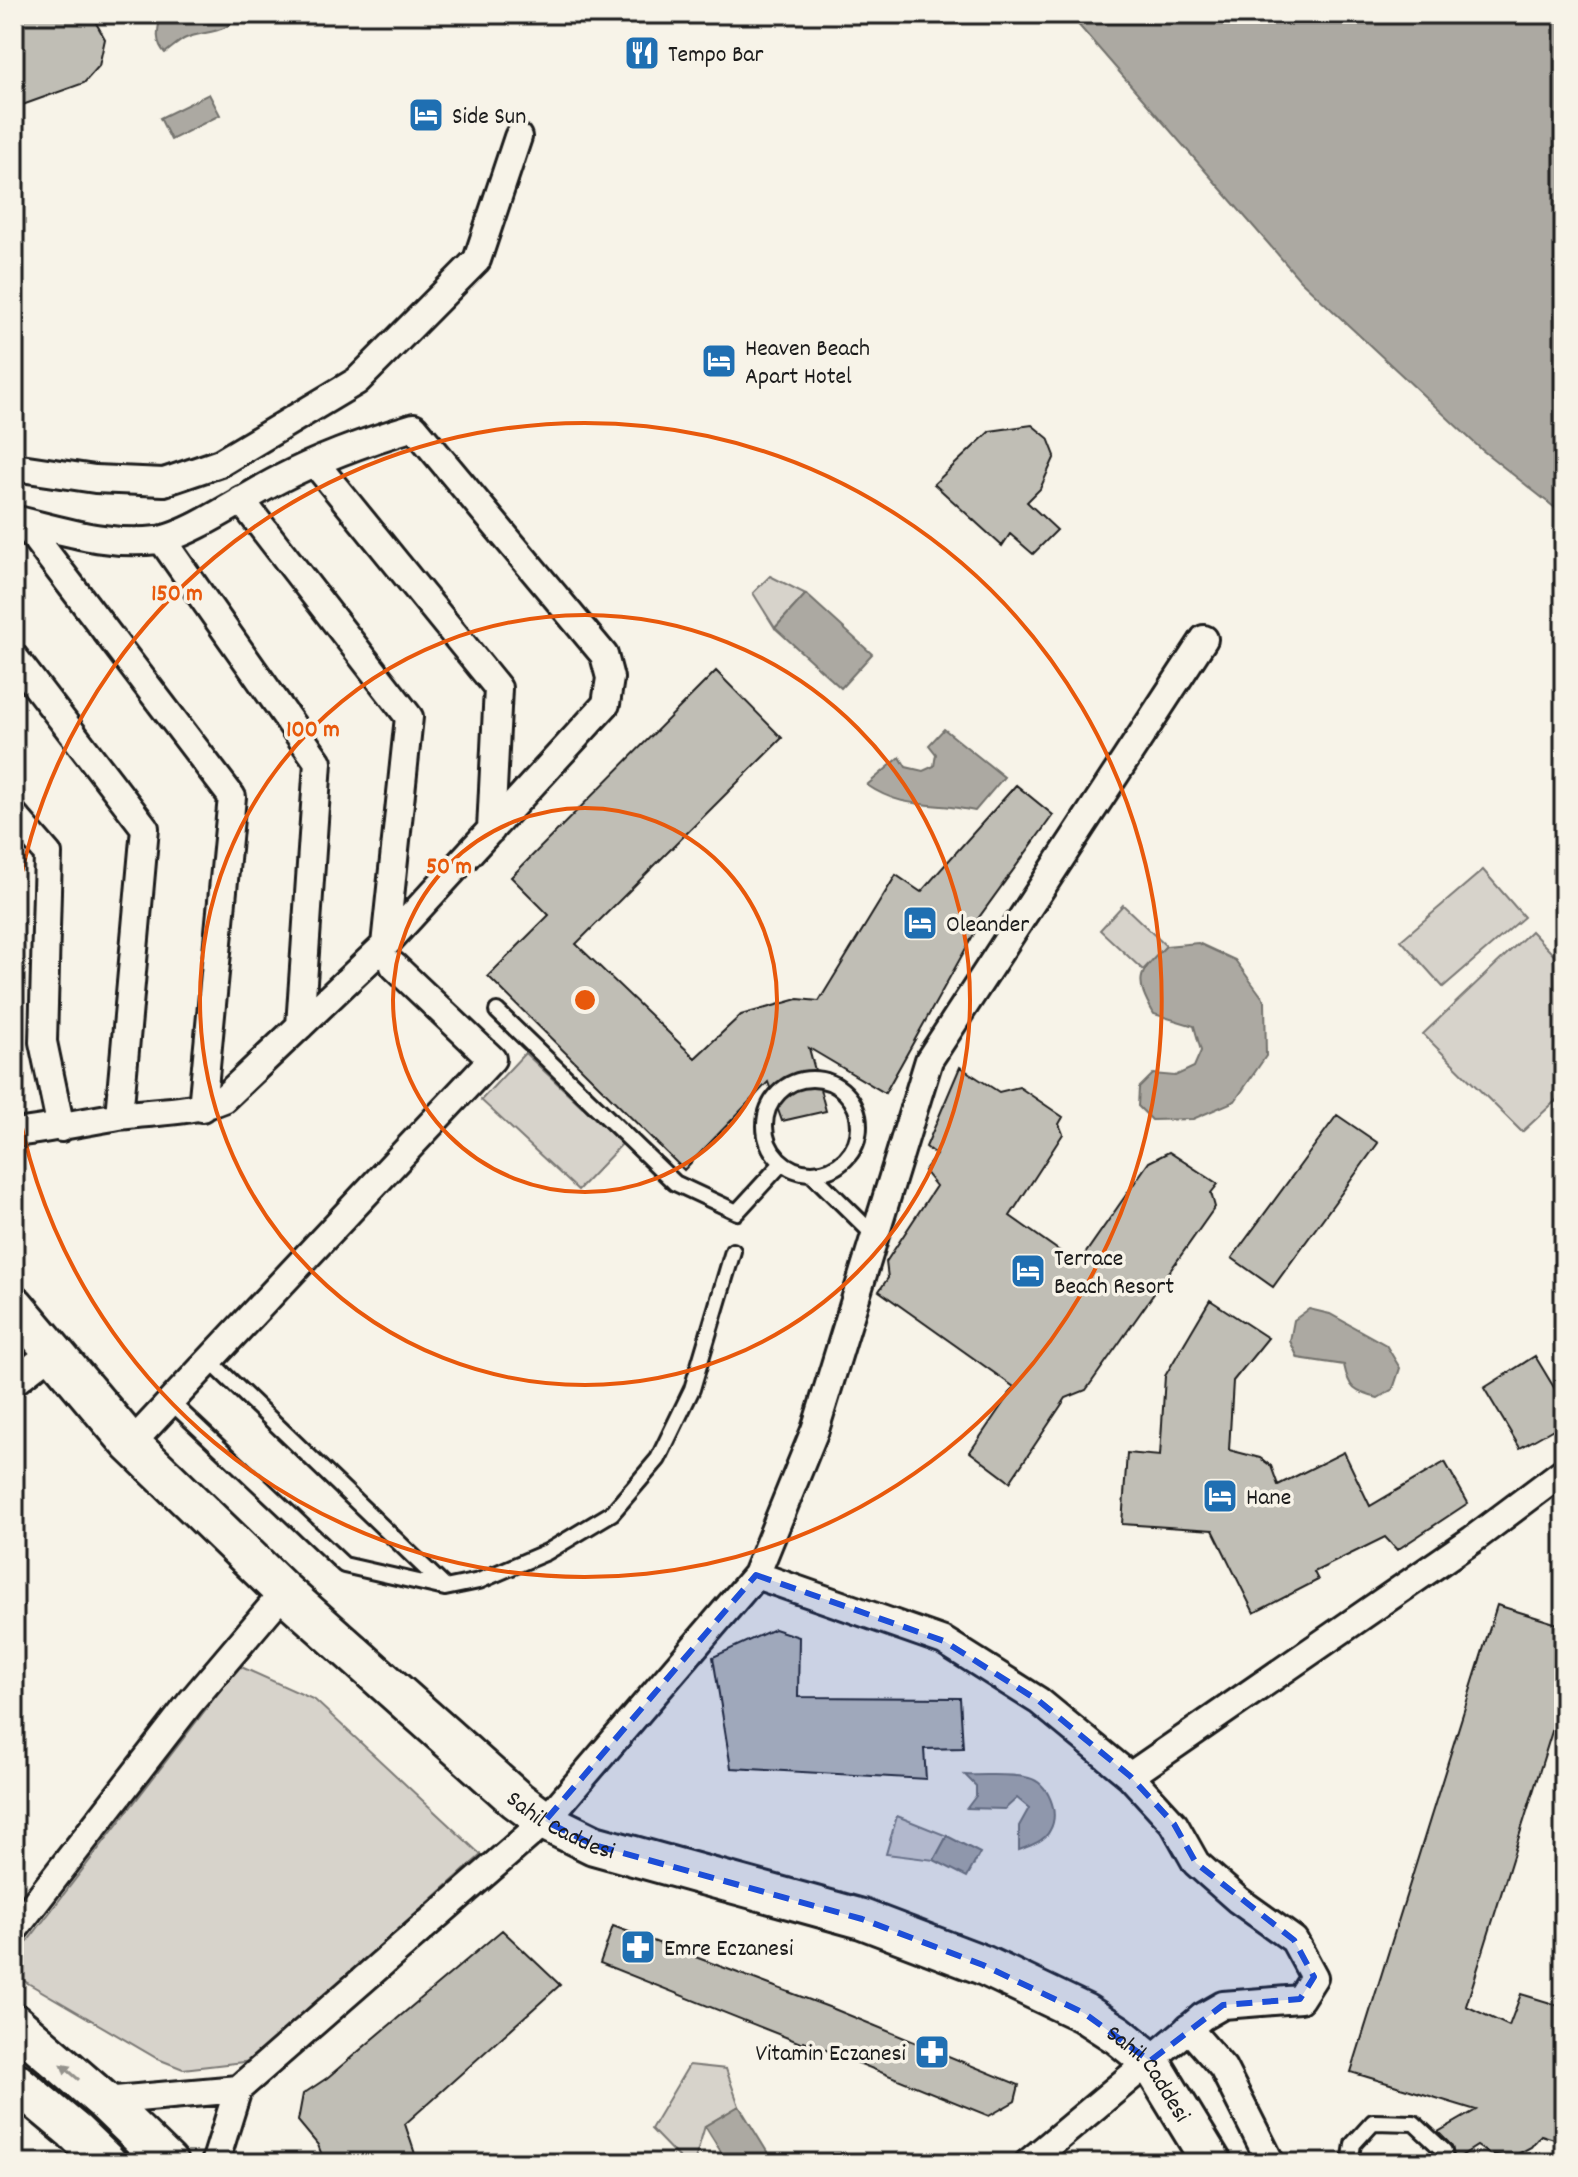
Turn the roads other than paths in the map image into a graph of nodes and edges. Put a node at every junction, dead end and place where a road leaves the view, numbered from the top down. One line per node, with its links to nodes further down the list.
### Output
1 (518, 137): 3 (street)
2 (315, 463): 4 (street); 10 (street); 10 (street)
3 (14, 467)
4 (241, 500): 6 (street); 11 (street)
5 (18, 520): 6 (street); 14 (street)
6 (162, 540): 13 (street)
7 (1204, 639): 20 (street)
8 (14, 657): 15 (street)
9 (14, 815): 16 (street)
10 (491, 830): 11 (street)
11 (389, 956): 13 (street); 24 (street)
12 (497, 1011): 18 (lane)
13 (300, 1026): 14 (street)
14 (202, 1108): 15 (street)
15 (119, 1116): 16 (street)
16 (61, 1128): 17 (street)
17 (14, 1133)
18 (782, 1163): 19 (lane); 19 (lane)
19 (812, 1174): 20 (lane)
20 (874, 1235): 29 (street)
21 (733, 1251): 30 (lane)
22 (14, 1305): 23 (main road, Sahil Caddesi)
23 (52, 1352): 25 (street); 27 (main road, Sahil Caddesi)
24 (210, 1361): 26 (street); 30 (lane)
25 (14, 1382)
26 (171, 1402): 27 (street); 30 (lane)
27 (131, 1444): 31 (main road, Sahil Caddesi)
28 (1564, 1471): 32 (street)
29 (756, 1575): 32 (street); 33 (street)
30 (445, 1588)
31 (284, 1592): 33 (main road, Sahil Caddesi); 34 (street)
32 (1130, 1776): 36 (street)
33 (545, 1821): 37 (main road, Sahil Caddesi); 39 (street)
34 (14, 1930)
35 (14, 2023): 40 (main road, one-way to 35)
36 (1188, 2028): 37 (street); 46 (street)
37 (1150, 2061): 44 (street); 45 (main road, Sahil Caddesi)
38 (14, 2081): 41 (main road)
39 (238, 2089): 40 (street); 43 (street)
40 (104, 2101): 42 (main road)
41 (107, 2163)
42 (168, 2163)
43 (215, 2163)
44 (1028, 2163)
45 (1212, 2163)
46 (1271, 2163)
47 (1350, 2163): 48 (lane)
48 (1445, 2163)

